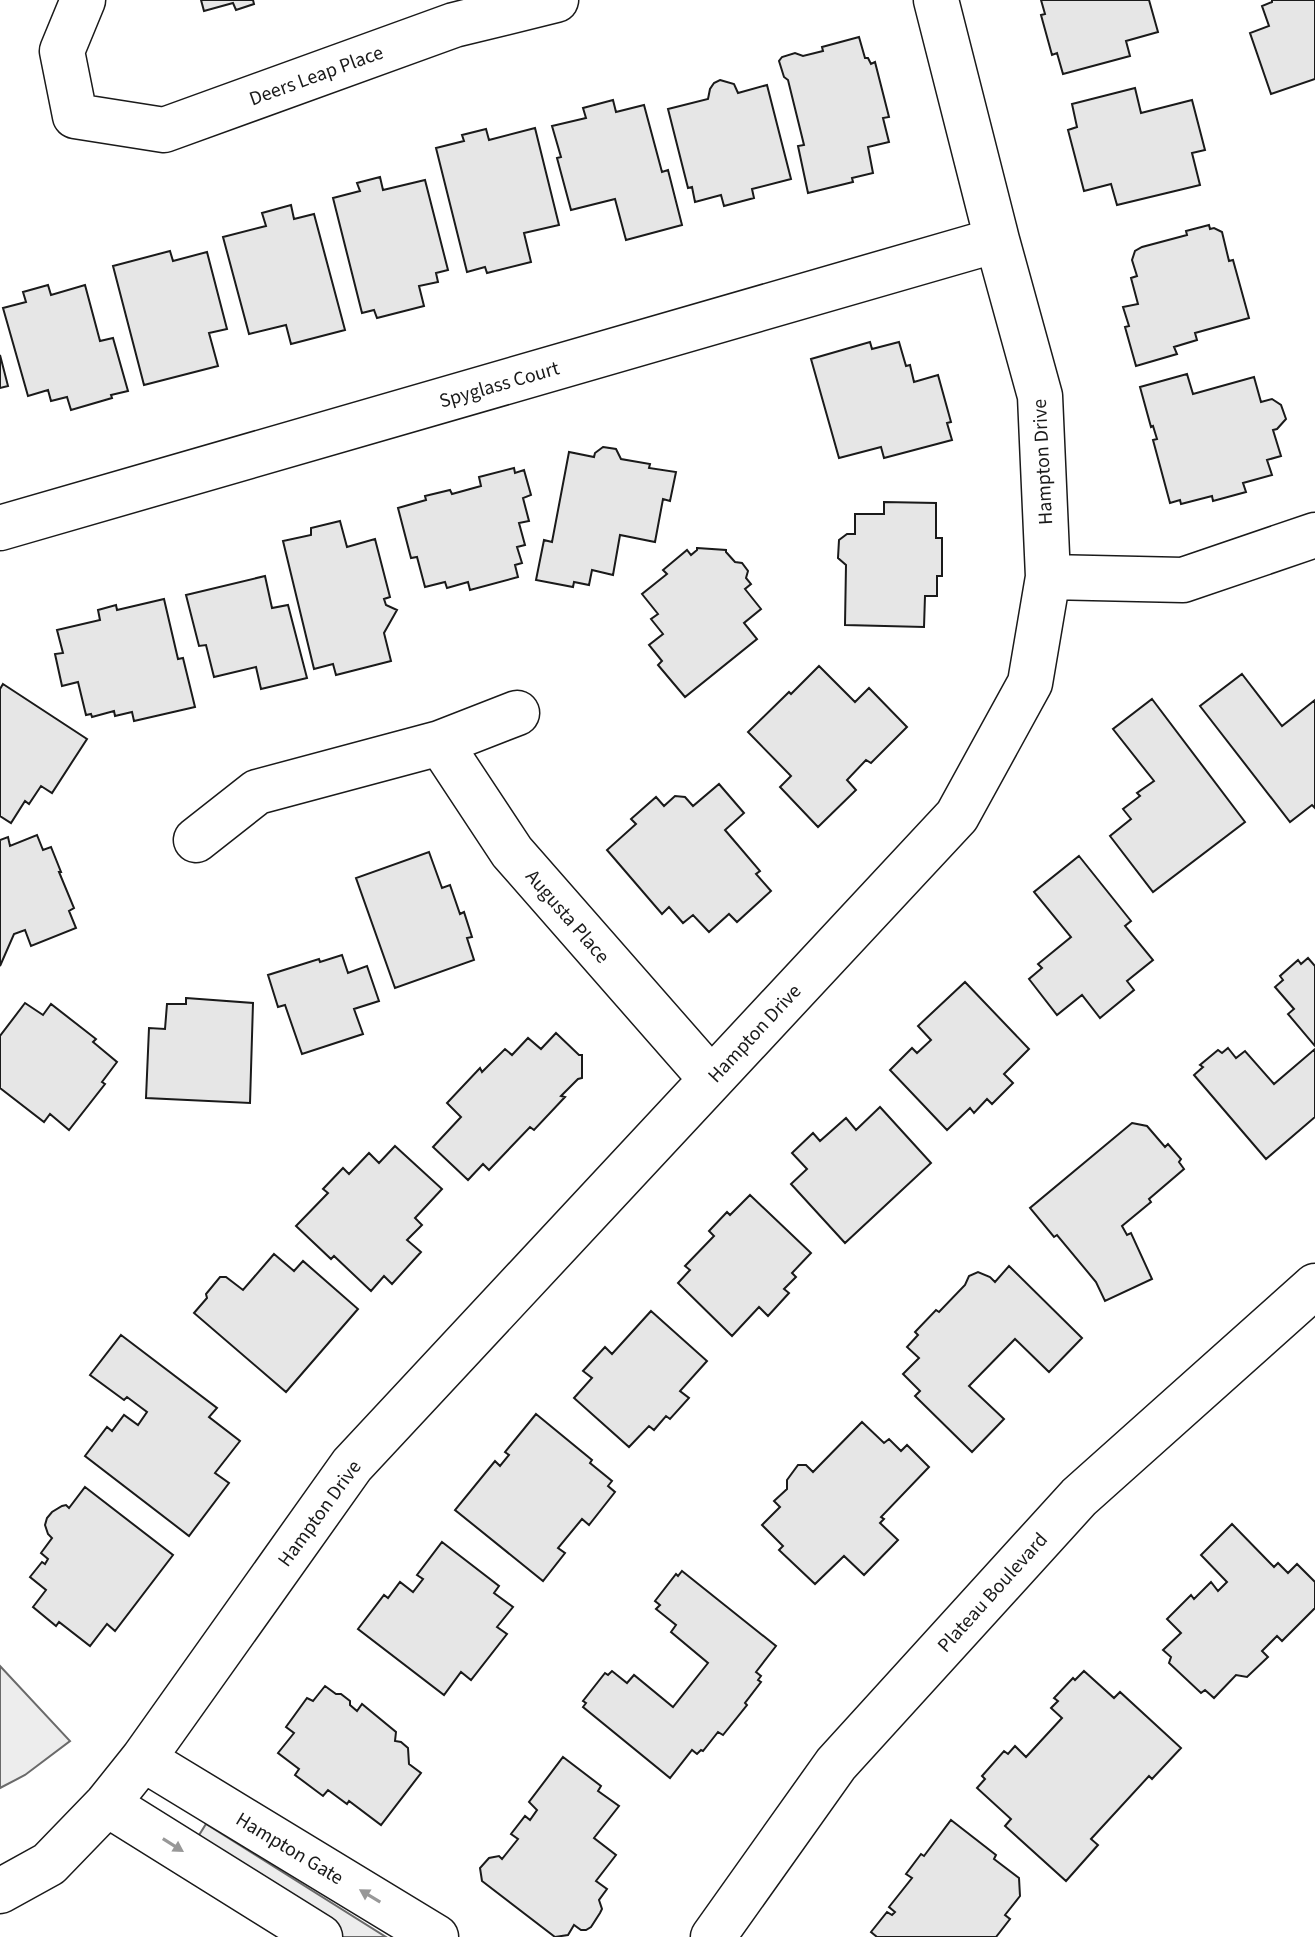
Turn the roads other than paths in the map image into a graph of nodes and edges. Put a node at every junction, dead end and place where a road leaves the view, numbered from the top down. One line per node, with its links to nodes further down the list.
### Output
1 (83, 0): 2 (street, Deers Leap Place)
2 (556, 0)
3 (936, 0): 4 (street, Hampton Drive)
4 (997, 240): 5 (street, Spyglass Court); 7 (street, Hampton Drive)
5 (0, 528)
6 (1315, 535): 7 (street)
7 (1048, 577): 11 (street, Hampton Drive)
8 (517, 713): 9 (street)
9 (440, 743): 10 (street); 11 (street, Augusta Place)
10 (196, 840)
11 (711, 1079): 13 (street, Hampton Drive)
12 (1315, 1286): 18 (street, Plateau Boulevard)
13 (143, 1759): 14 (street, Hampton Drive); 17 (street, Hampton Gate, one-way to 13)
14 (107, 1804): 15 (street, Hampton Drive); 16 (street, one-way to 16)
15 (0, 1891)
16 (320, 1937)
17 (436, 1937)
18 (713, 1937)

